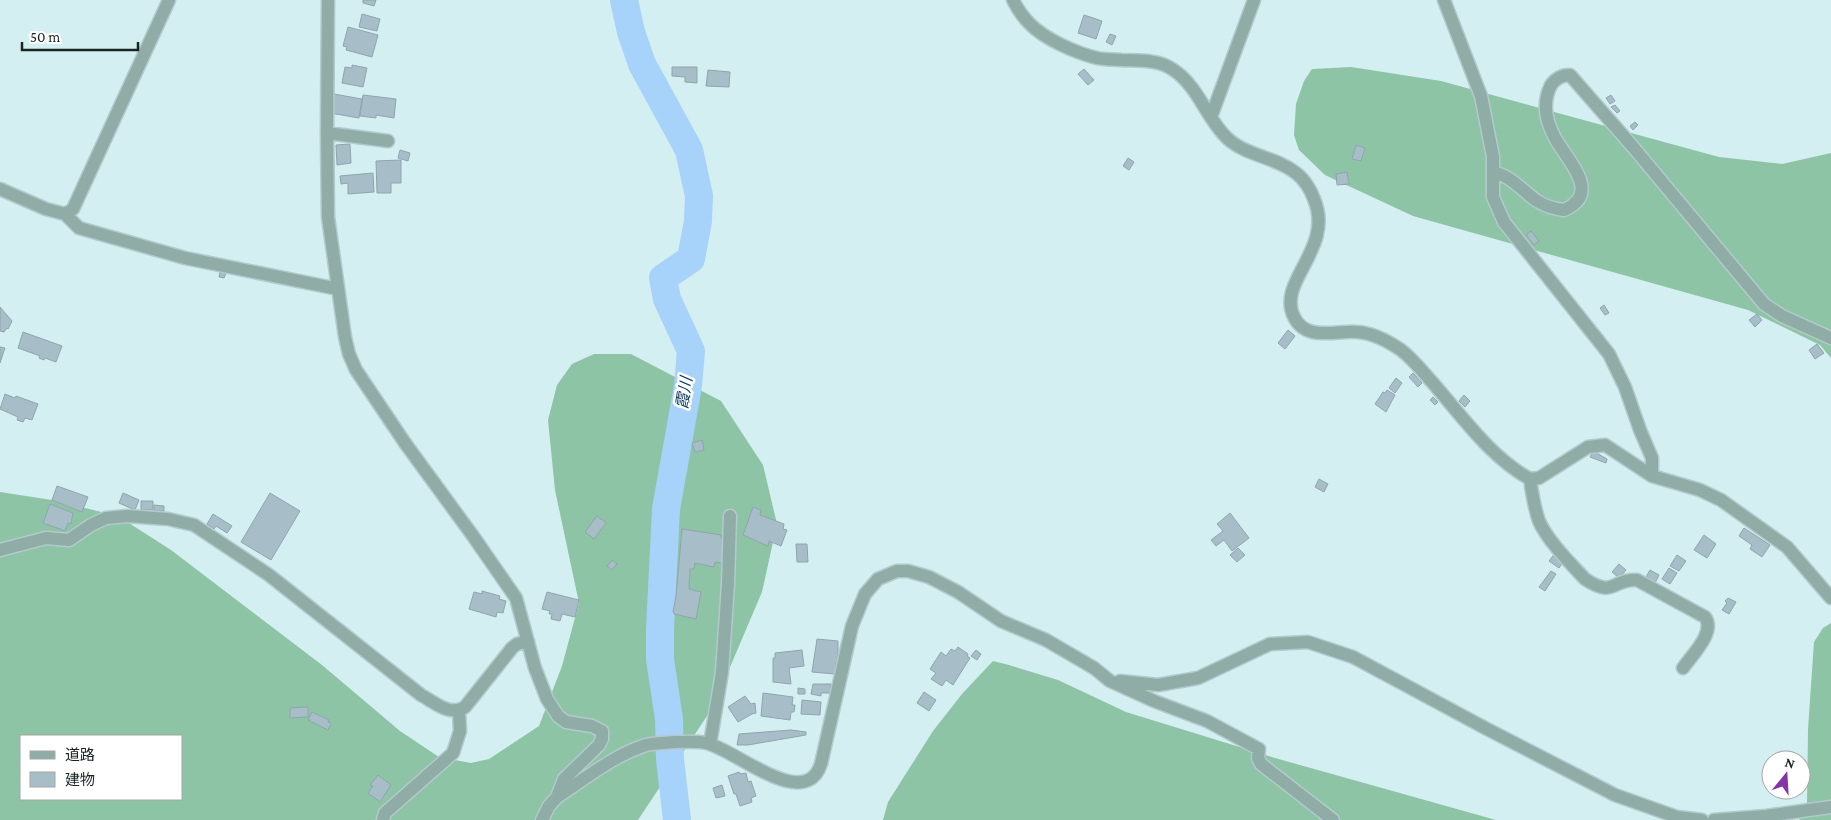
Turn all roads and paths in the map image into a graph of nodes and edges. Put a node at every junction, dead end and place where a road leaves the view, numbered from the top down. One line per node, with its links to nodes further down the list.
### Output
1 (169, 0): 11 (street)
2 (328, 0): 7 (street)
3 (1012, 0): 6 (street)
4 (1254, 0): 6 (street)
5 (1444, 0): 9 (street)
6 (1211, 117): 15 (street)
7 (327, 133): 8 (street); 12 (street)
8 (388, 141)
9 (1493, 173): 13 (street); 14 (street)
10 (0, 189): 11 (street)
11 (65, 214): 12 (street)
12 (338, 289): 19 (street)
13 (1831, 338)
14 (1652, 476): 15 (street); 18 (street)
15 (1530, 479): 20 (street)
16 (730, 516): 23 (street)
17 (0, 550): 22 (street)
18 (1831, 598)
19 (528, 641): 22 (street); 24 (street)
20 (1684, 668)
21 (1110, 680): 23 (street); 28 (street); 29 (street)
22 (460, 711): 26 (street)
23 (710, 744): 24 (street)
24 (557, 797): 27 (street)
25 (1831, 807): 30 (street)
26 (383, 820)
27 (542, 820)
28 (1333, 820)
29 (1702, 820)
30 (1714, 820)

